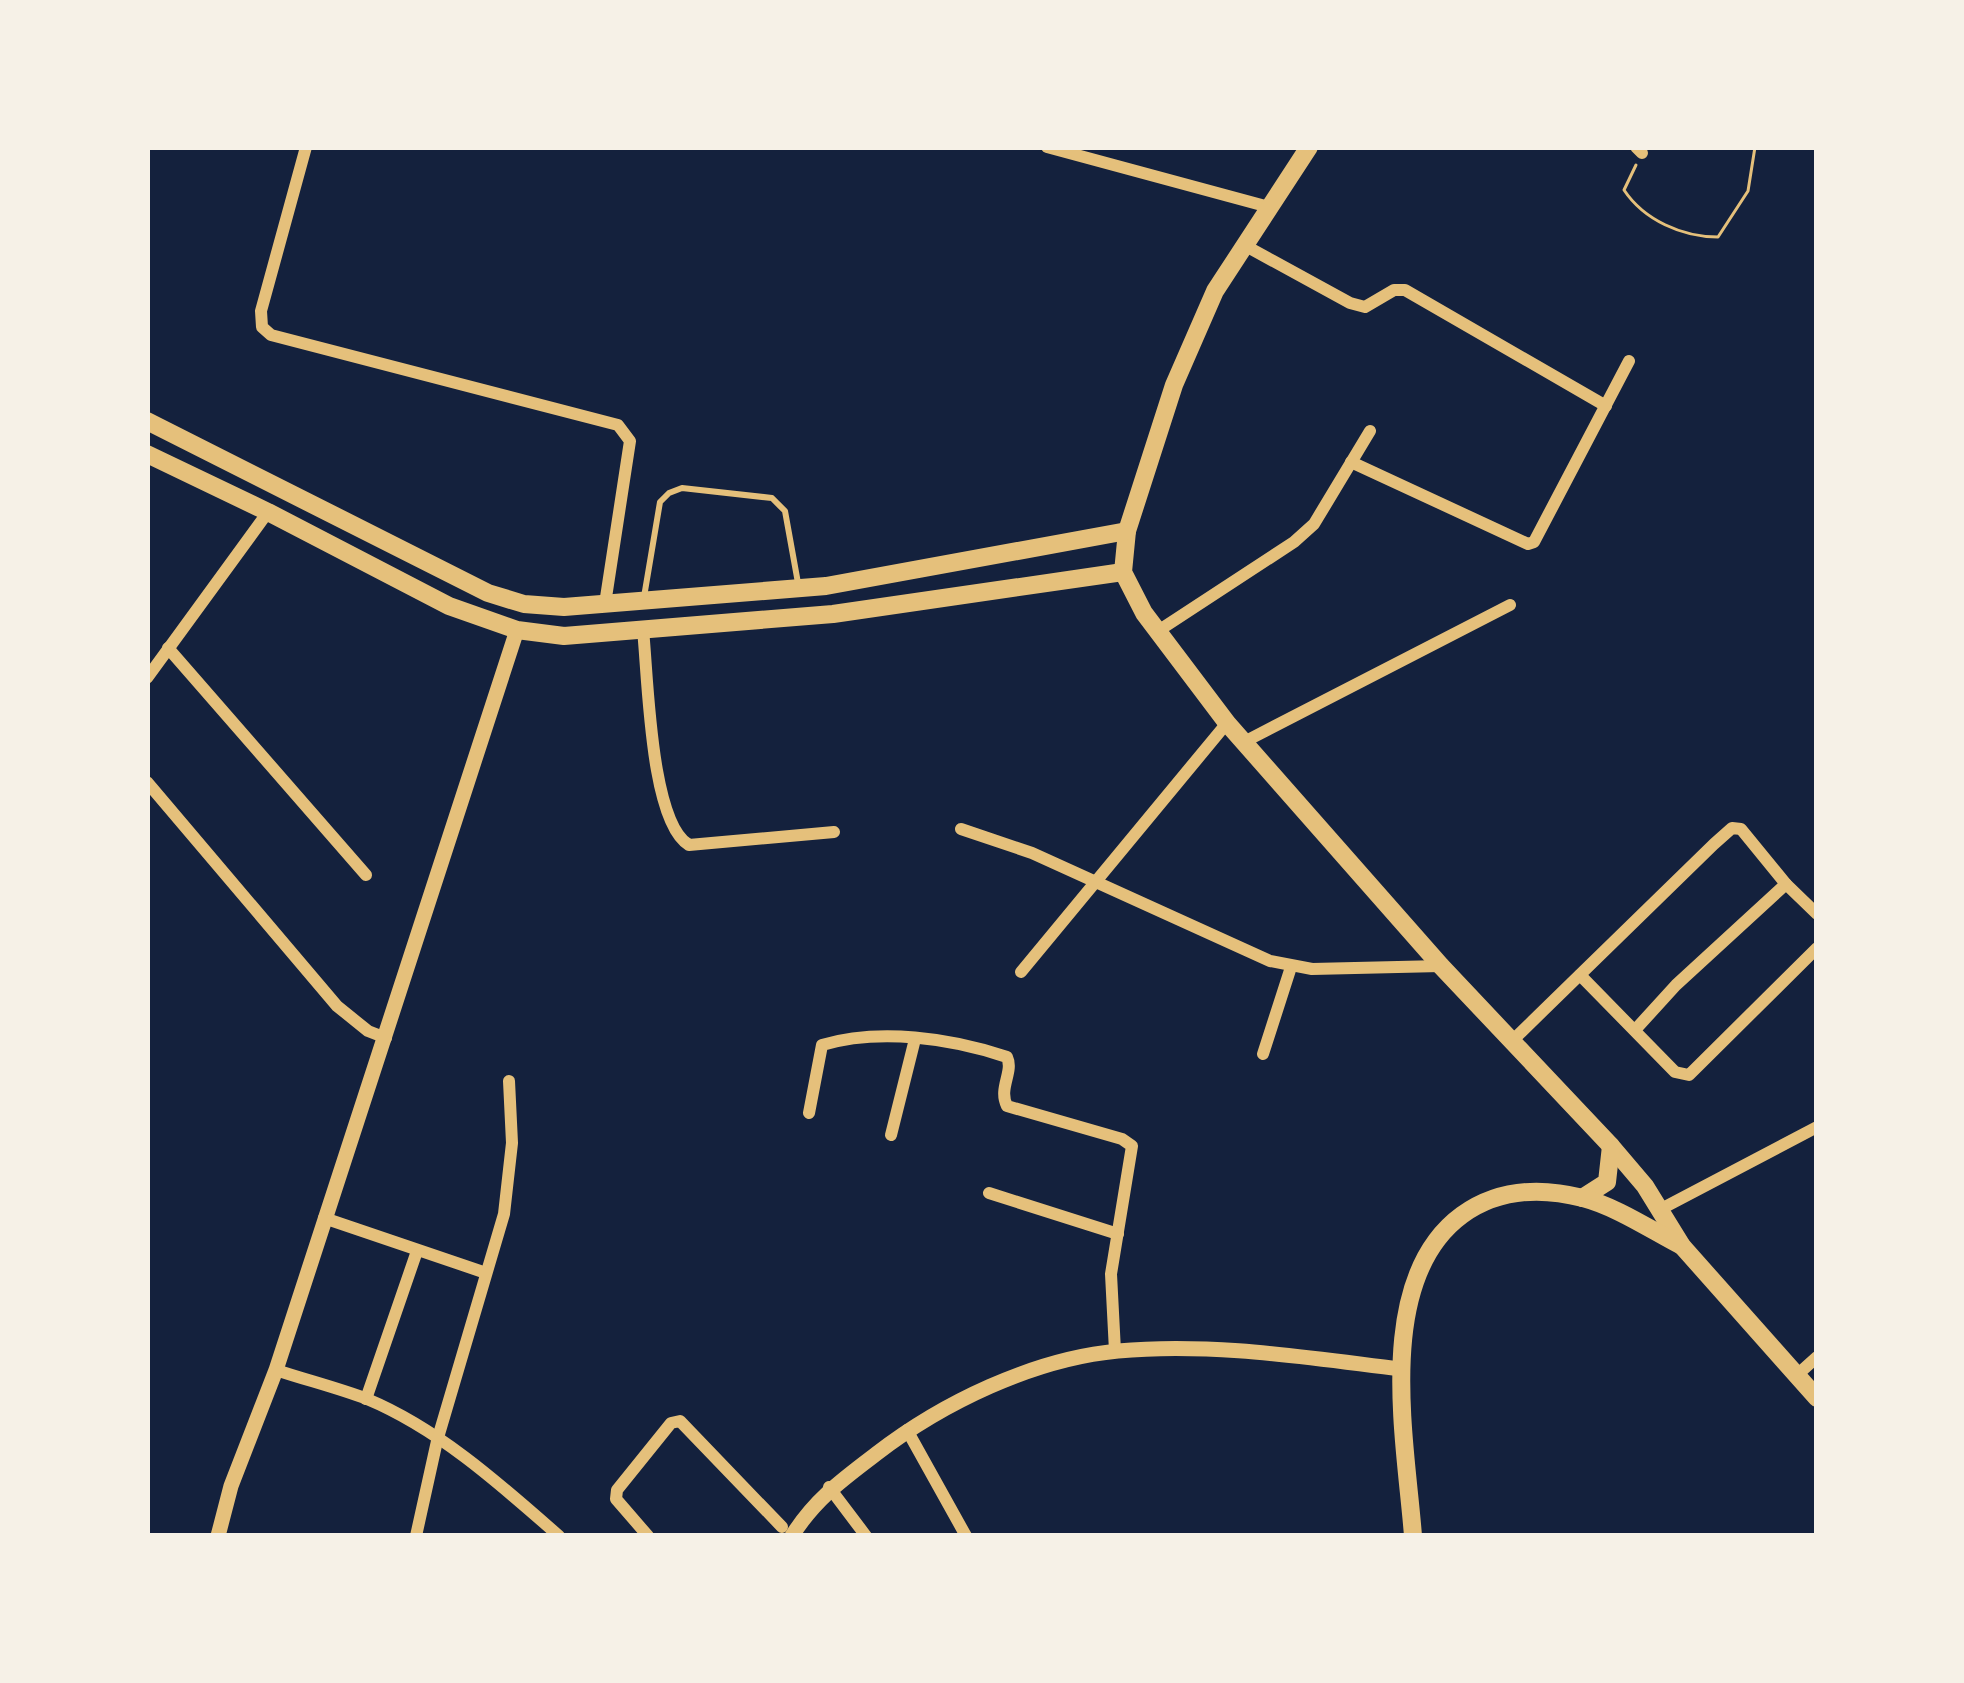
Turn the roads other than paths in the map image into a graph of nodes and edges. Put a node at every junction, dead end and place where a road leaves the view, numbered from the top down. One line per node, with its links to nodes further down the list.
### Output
1 (306, 147): 18 (street)
2 (1047, 147): 4 (street)
3 (1309, 147): 4 (main road)
4 (1269, 207): 5 (main road)
5 (1244, 245): 7 (street); 13 (main road)
6 (1629, 361): 7 (street)
7 (1606, 406): 11 (street)
8 (147, 421): 16 (main road)
9 (1370, 431): 11 (street)
10 (147, 454): 12 (main road)
11 (1351, 462): 23 (street)
12 (268, 512): 20 (main road); 24 (street)
13 (1127, 531): 14 (main road); 15 (main road)
14 (1123, 572): 22 (main road); 23 (main road)
15 (799, 588): 17 (main road); 17 (lane)
16 (488, 593): 18 (main road); 20 (main road)
17 (644, 600): 18 (main road)
18 (605, 604)
19 (1510, 605): 27 (street)
20 (483, 620): 21 (main road)
21 (517, 630): 22 (main road); 41 (street)
22 (643, 630): 30 (street)
23 (1158, 631): 26 (main road)
24 (168, 648): 25 (street); 31 (street)
25 (147, 677)
26 (1227, 723): 27 (main road); 32 (street)
27 (1244, 742): 36 (main road)
28 (147, 782): 41 (street)
29 (961, 829): 32 (street)
30 (834, 832)
31 (366, 875)
32 (1096, 882): 37 (street); 38 (street)
33 (1786, 884): 34 (street); 39 (street); 40 (street)
34 (1817, 914)
35 (1817, 948): 40 (street)
36 (1441, 966): 37 (street); 43 (main road)
37 (1291, 967): 44 (street)
38 (1021, 972)
39 (1580, 975): 40 (street); 43 (street)
40 (1636, 1030)
41 (386, 1038): 53 (street)
42 (915, 1039): 46 (street); 48 (street); 54 (street)
43 (1513, 1040): 49 (main road)
44 (1263, 1054)
45 (509, 1081): 57 (street)
46 (809, 1113)
47 (1817, 1127): 52 (street)
48 (891, 1135)
49 (1611, 1146): 51 (main road); 52 (main road)
50 (988, 1193): 54 (street)
51 (1582, 1198): 55 (main road); 60 (main road)
52 (1661, 1209): 55 (main road)
53 (324, 1218): 56 (street); 61 (street)
54 (1118, 1234): 58 (street)
55 (1682, 1246): 62 (main road)
56 (417, 1251): 57 (street); 64 (street)
57 (486, 1273): 66 (street)
58 (1115, 1351): 60 (street); 65 (street)
59 (1817, 1357): 62 (street)
60 (1401, 1369): 75 (main road)
61 (276, 1370): 64 (street); 69 (street)
62 (1798, 1375): 63 (main road)
63 (1817, 1398)
64 (366, 1400): 66 (street)
65 (907, 1430): 67 (street); 74 (street)
66 (437, 1441): 70 (street); 71 (street)
67 (829, 1487): 68 (street); 73 (street)
68 (786, 1531): 72 (street)
69 (218, 1536)
70 (416, 1536)
71 (559, 1536)
72 (648, 1536)
73 (866, 1536)
74 (966, 1536)
75 (1413, 1536)

